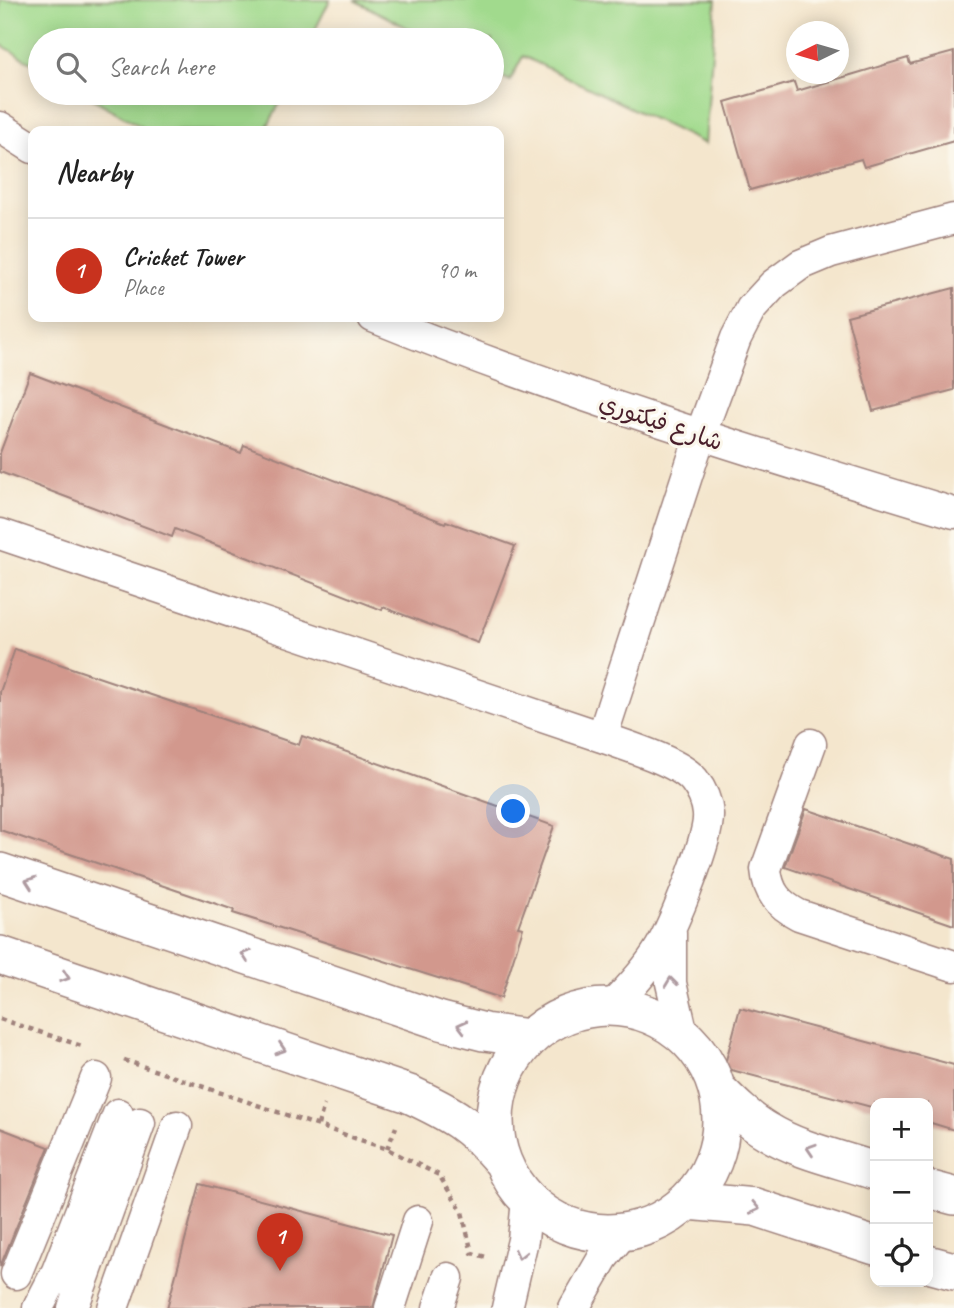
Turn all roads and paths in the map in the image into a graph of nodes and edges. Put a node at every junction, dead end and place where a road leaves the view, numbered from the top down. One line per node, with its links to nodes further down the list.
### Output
1 (0, 127): 2 (street)
2 (28, 145)
3 (954, 219): 5 (street)
4 (385, 322): 5 (street, شارع فيكتوري)
5 (700, 436): 6 (street, شارع فيكتوري); 8 (street)
6 (954, 513)
7 (0, 534): 8 (street)
8 (603, 737): 11 (street)
9 (811, 744): 13 (street)
10 (0, 872): 17 (street, one-way to 10)
11 (671, 928): 14 (street); 16 (street, one-way to 11)
12 (0, 955): 22 (street, one-way to 22)
13 (954, 966)
14 (612, 1006): 16 (street); 17 (street)
15 (0, 1019): 19 (path)
16 (683, 1035): 20 (street)
17 (529, 1038): 22 (street)
18 (119, 1059): 31 (path)
19 (94, 1064): 33 (street)
20 (717, 1089): 23 (street, one-way to 20); 27 (street)
21 (177, 1126): 38 (street)
22 (502, 1161): 26 (street)
23 (870, 1169)
24 (933, 1190): 25 (street)
25 (954, 1196)
26 (527, 1200): 29 (street); 31 (street, one-way to 31)
27 (687, 1201): 29 (street); 30 (street, one-way to 30)
28 (418, 1221): 39 (street)
29 (623, 1233): 42 (street)
30 (870, 1245)
31 (517, 1265): 41 (street)
32 (933, 1265): 34 (street)
33 (8, 1271): 36 (street)
34 (954, 1271)
35 (449, 1278): 40 (street)
36 (44, 1297): 37 (street)
37 (75, 1303): 38 (street)
38 (113, 1308)
39 (390, 1308)
40 (438, 1308)
41 (507, 1308)
42 (574, 1308)

